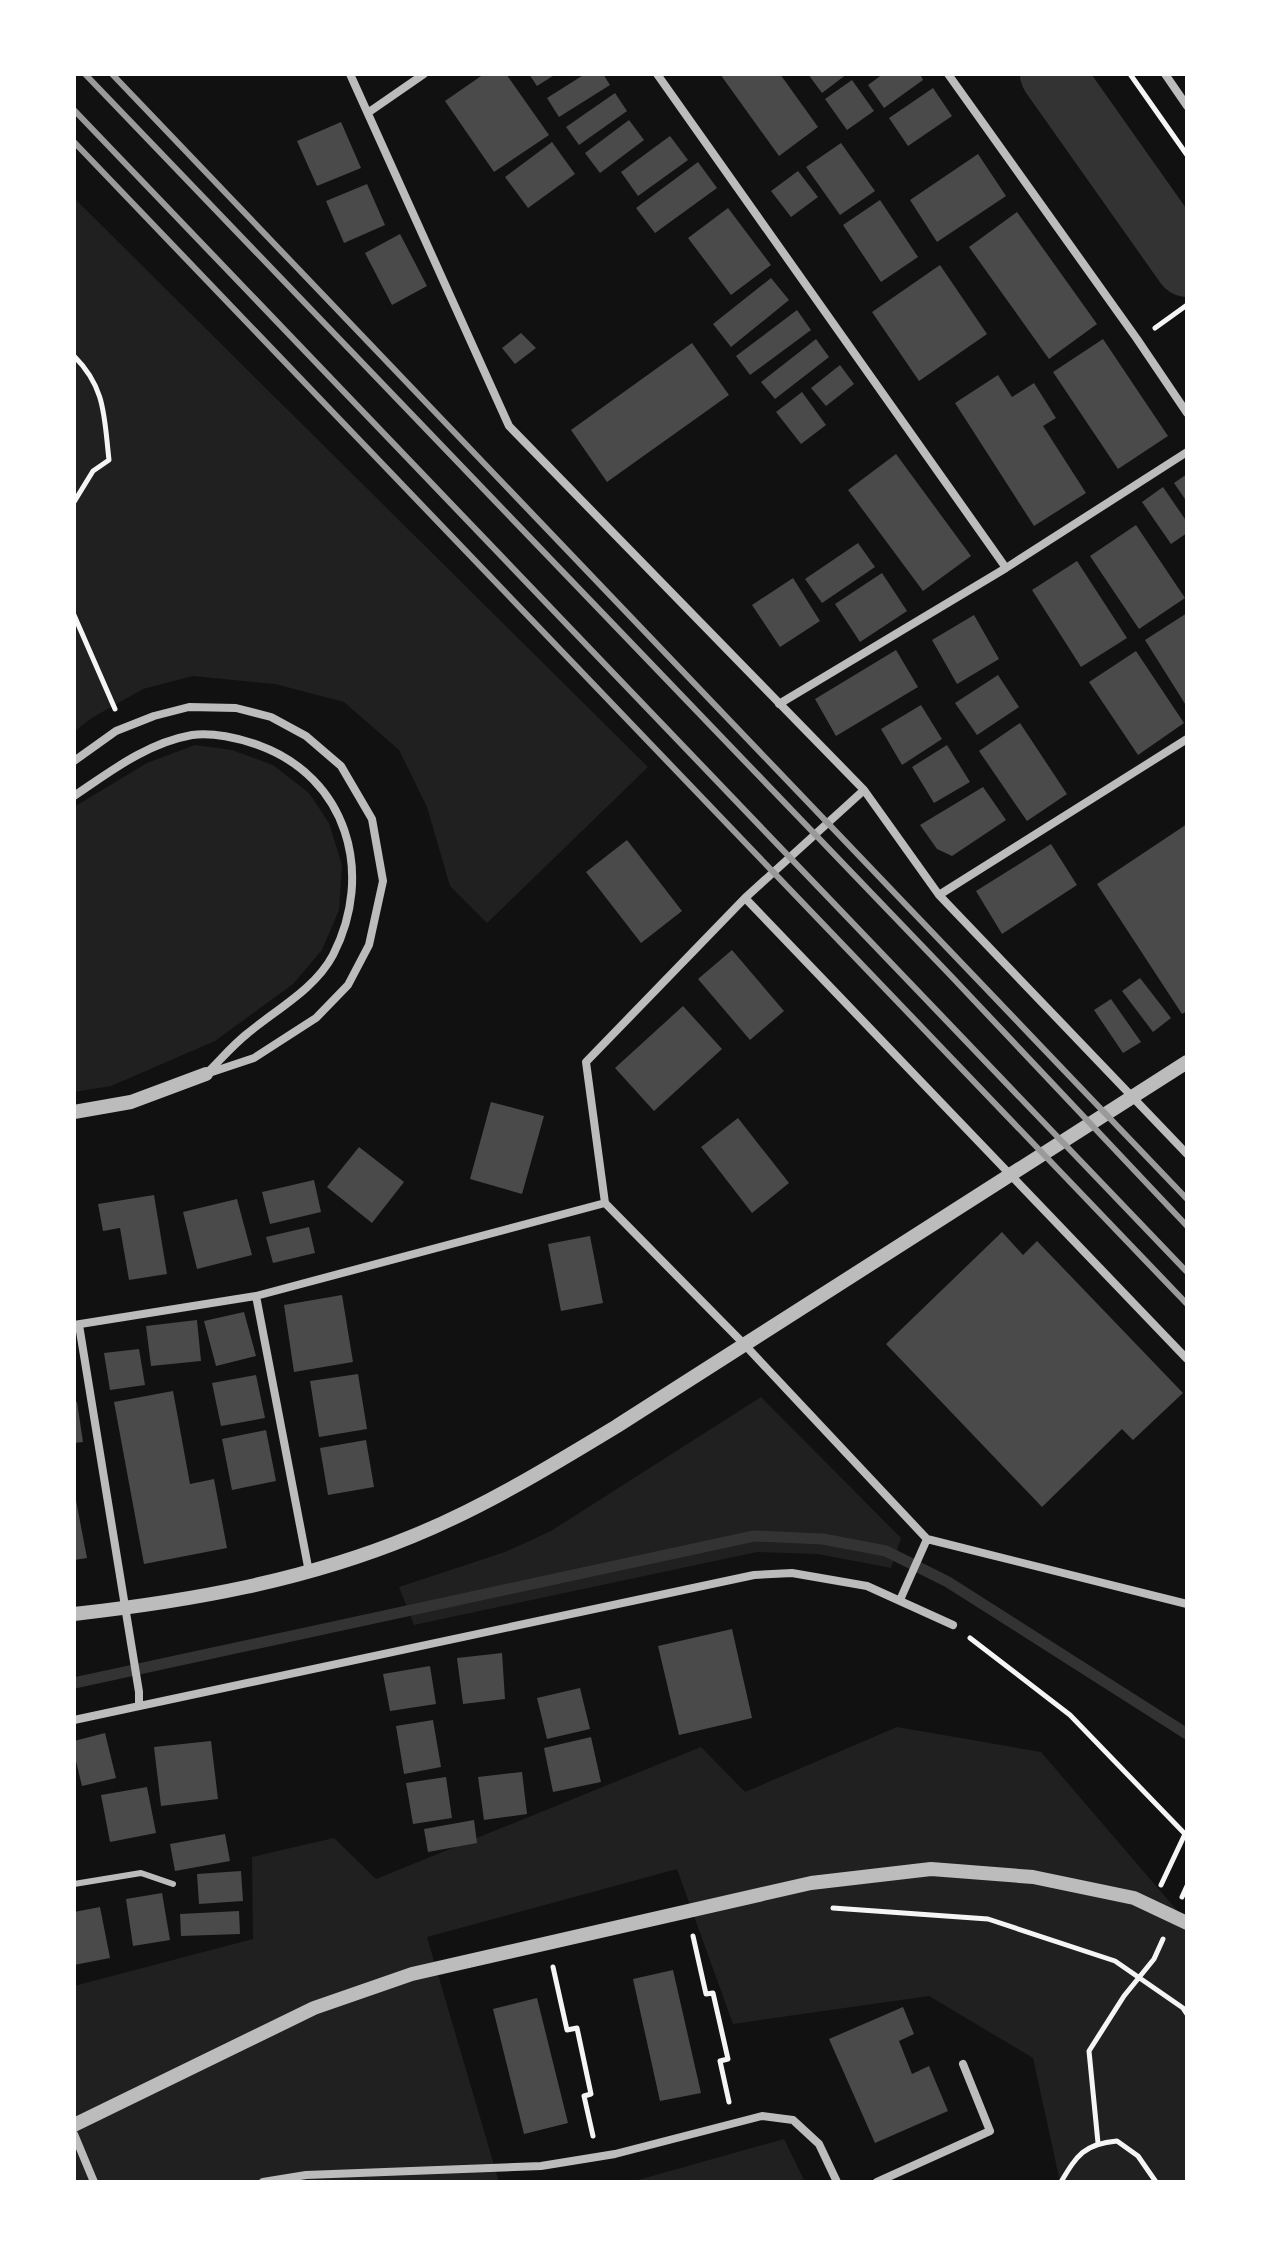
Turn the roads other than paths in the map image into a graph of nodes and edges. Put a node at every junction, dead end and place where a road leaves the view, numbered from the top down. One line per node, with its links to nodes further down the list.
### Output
1 (350, 74): 7 (street)
2 (424, 74): 7 (street)
3 (657, 74): 10 (street)
4 (948, 74): 8 (street)
5 (1165, 74): 6 (street)
6 (1187, 106)
7 (369, 112): 11 (street)
8 (1187, 413)
9 (1187, 452): 10 (street)
10 (1006, 568): 11 (street)
11 (779, 704): 14 (street)
12 (1187, 739): 16 (street)
13 (74, 761): 19 (street)
14 (864, 790): 16 (street); 17 (street)
15 (74, 796): 19 (street)
16 (939, 895): 20 (street)
17 (745, 898): 23 (street); 24 (street)
18 (1187, 1062): 20 (street)
19 (206, 1074): 21 (street)
20 (1132, 1097): 22 (street); 23 (street)
21 (74, 1112)
22 (1187, 1154)
23 (1010, 1174): 27 (street); 28 (street)
24 (605, 1203): 25 (street); 27 (street)
25 (256, 1296): 26 (street); 30 (street)
26 (76, 1325): 33 (street)
27 (743, 1343): 29 (street); 30 (street)
28 (1187, 1359)
29 (925, 1544): 31 (street); 32 (street)
30 (309, 1572): 33 (street)
31 (900, 1600): 35 (street); 36 (street)
32 (1187, 1604)
33 (124, 1608): 34 (street); 36 (street)
34 (74, 1614)
35 (953, 1625)
36 (139, 1706): 37 (street)
37 (74, 1720)
38 (74, 1884): 39 (lane)
39 (173, 1884)
40 (1187, 1923): 42 (street)
41 (963, 2064): 47 (street)
42 (74, 2125)
43 (74, 2134): 44 (street)
44 (94, 2182)
45 (263, 2182): 46 (street)
46 (837, 2182)
47 (877, 2182)

